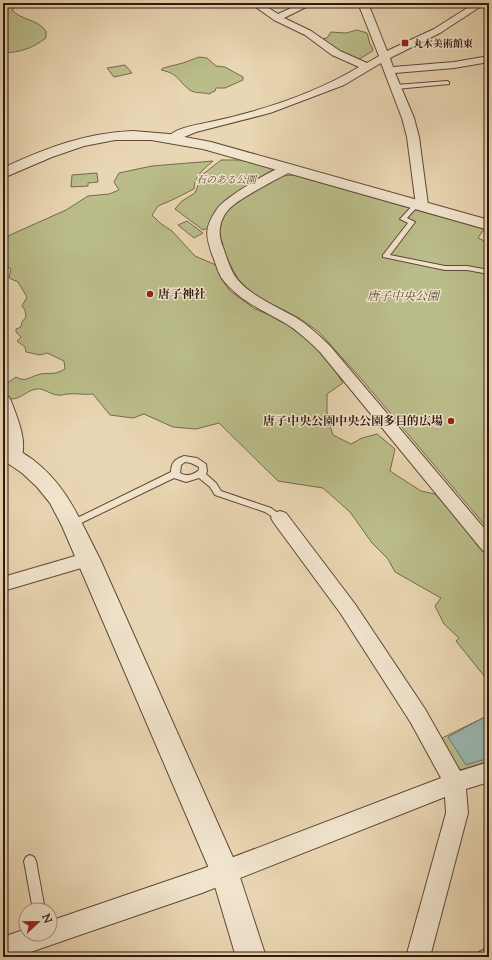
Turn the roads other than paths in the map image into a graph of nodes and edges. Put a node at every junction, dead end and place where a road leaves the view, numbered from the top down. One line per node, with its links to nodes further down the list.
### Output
1 (255, 3): 5 (street)
2 (309, 3): 5 (street)
3 (363, 3): 6 (street)
4 (481, 3): 6 (street)
5 (277, 18): 8 (street)
6 (384, 58): 8 (street); 9 (street)
7 (489, 59): 9 (street)
8 (367, 67): 12 (street)
9 (389, 70): 11 (street)
10 (447, 83): 11 (lane)
11 (396, 87): 15 (street)
12 (174, 138): 13 (street); 14 (street)
13 (286, 168): 15 (street); 24 (street)
14 (3, 174)
15 (419, 204): 16 (street); 17 (lane)
16 (489, 225)
17 (489, 272)
18 (3, 401): 19 (street)
19 (8, 453): 23 (street)
20 (175, 474): 21 (lane); 21 (lane); 23 (lane)
21 (200, 474): 22 (lane)
22 (280, 518): 28 (street)
23 (72, 524): 25 (street)
24 (489, 546)
25 (89, 559): 26 (street); 30 (street)
26 (3, 584)
27 (489, 772): 28 (street)
28 (455, 783): 30 (street); 37 (street)
29 (30, 861): 31 (lane)
30 (225, 872): 32 (street); 36 (street)
31 (38, 902)
32 (58, 930)
33 (23, 942): 34 (street)
34 (3, 949)
35 (489, 954): 38 (lane)
36 (252, 957)
37 (418, 957)
38 (484, 957)

